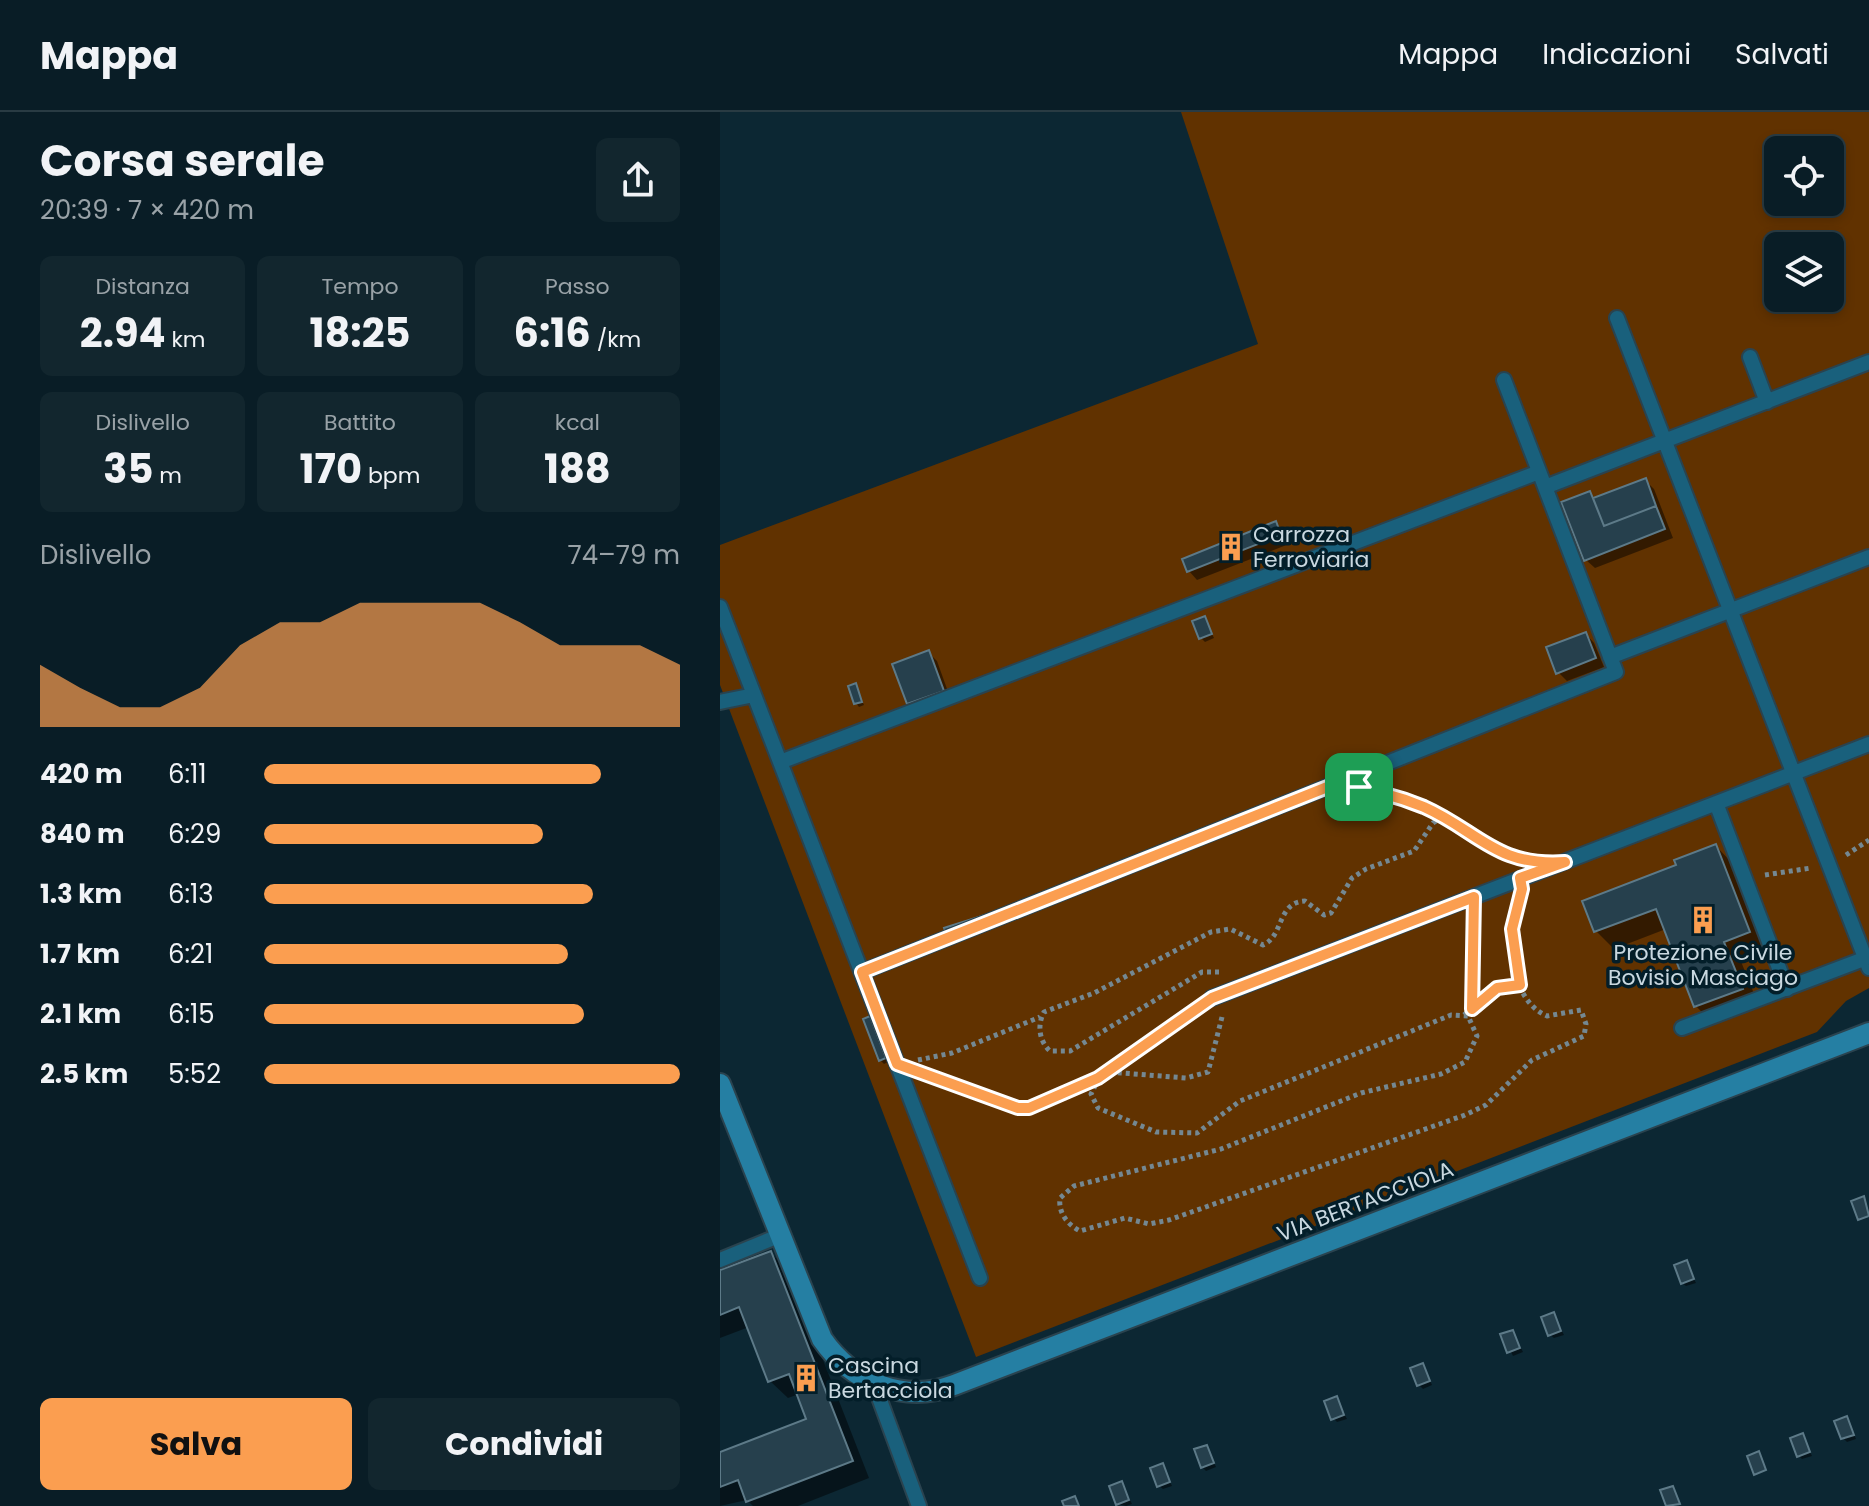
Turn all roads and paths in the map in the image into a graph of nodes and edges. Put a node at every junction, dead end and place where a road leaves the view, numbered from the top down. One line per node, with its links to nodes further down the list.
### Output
1 (1617, 318): 6 (lane)
2 (1750, 357): 5 (lane)
3 (1869, 362): 5 (lane)
4 (1504, 380): 7 (lane)
5 (1767, 402): 6 (lane)
6 (1664, 442): 8 (lane); 11 (lane)
7 (1539, 472): 8 (lane); 16 (lane)
8 (1545, 487): 12 (lane)
9 (1869, 557): 11 (lane)
10 (720, 607): 13 (lane)
11 (1730, 611): 12 (lane); 17 (lane)
12 (1610, 657): 18 (lane)
13 (754, 695): 14 (lane); 16 (lane)
14 (720, 702)
15 (1869, 744): 17 (lane)
16 (780, 762): 26 (lane)
17 (1793, 773): 19 (lane); 21 (lane)
18 (1335, 784): 20 (path); 26 (lane)
19 (1716, 803): 22 (lane); 23 (lane)
20 (1524, 858)
21 (1829, 866): 23 (path); 25 (lane)
22 (1520, 878): 24 (lane); 27 (path)
23 (1744, 878): 28 (lane)
24 (1474, 897): 29 (lane); 30 (path)
25 (1868, 962): 28 (lane)
26 (862, 972): 34 (lane)
27 (1520, 985): 30 (path); 30 (path)
28 (1787, 989): 32 (lane)
29 (1212, 998): 34 (path)
30 (1472, 1009)
31 (1041, 1017): 34 (path)
32 (1682, 1028)
33 (1869, 1033): 39 (street, VIA BERTACCIOLA)
34 (897, 1064): 38 (lane)
35 (720, 1084): 36 (street, VIA BERTACCIOLA)
36 (781, 1235): 37 (lane); 39 (street, VIA BERTACCIOLA)
37 (720, 1260)
38 (980, 1278)
39 (874, 1384): 40 (lane)
40 (919, 1506)

